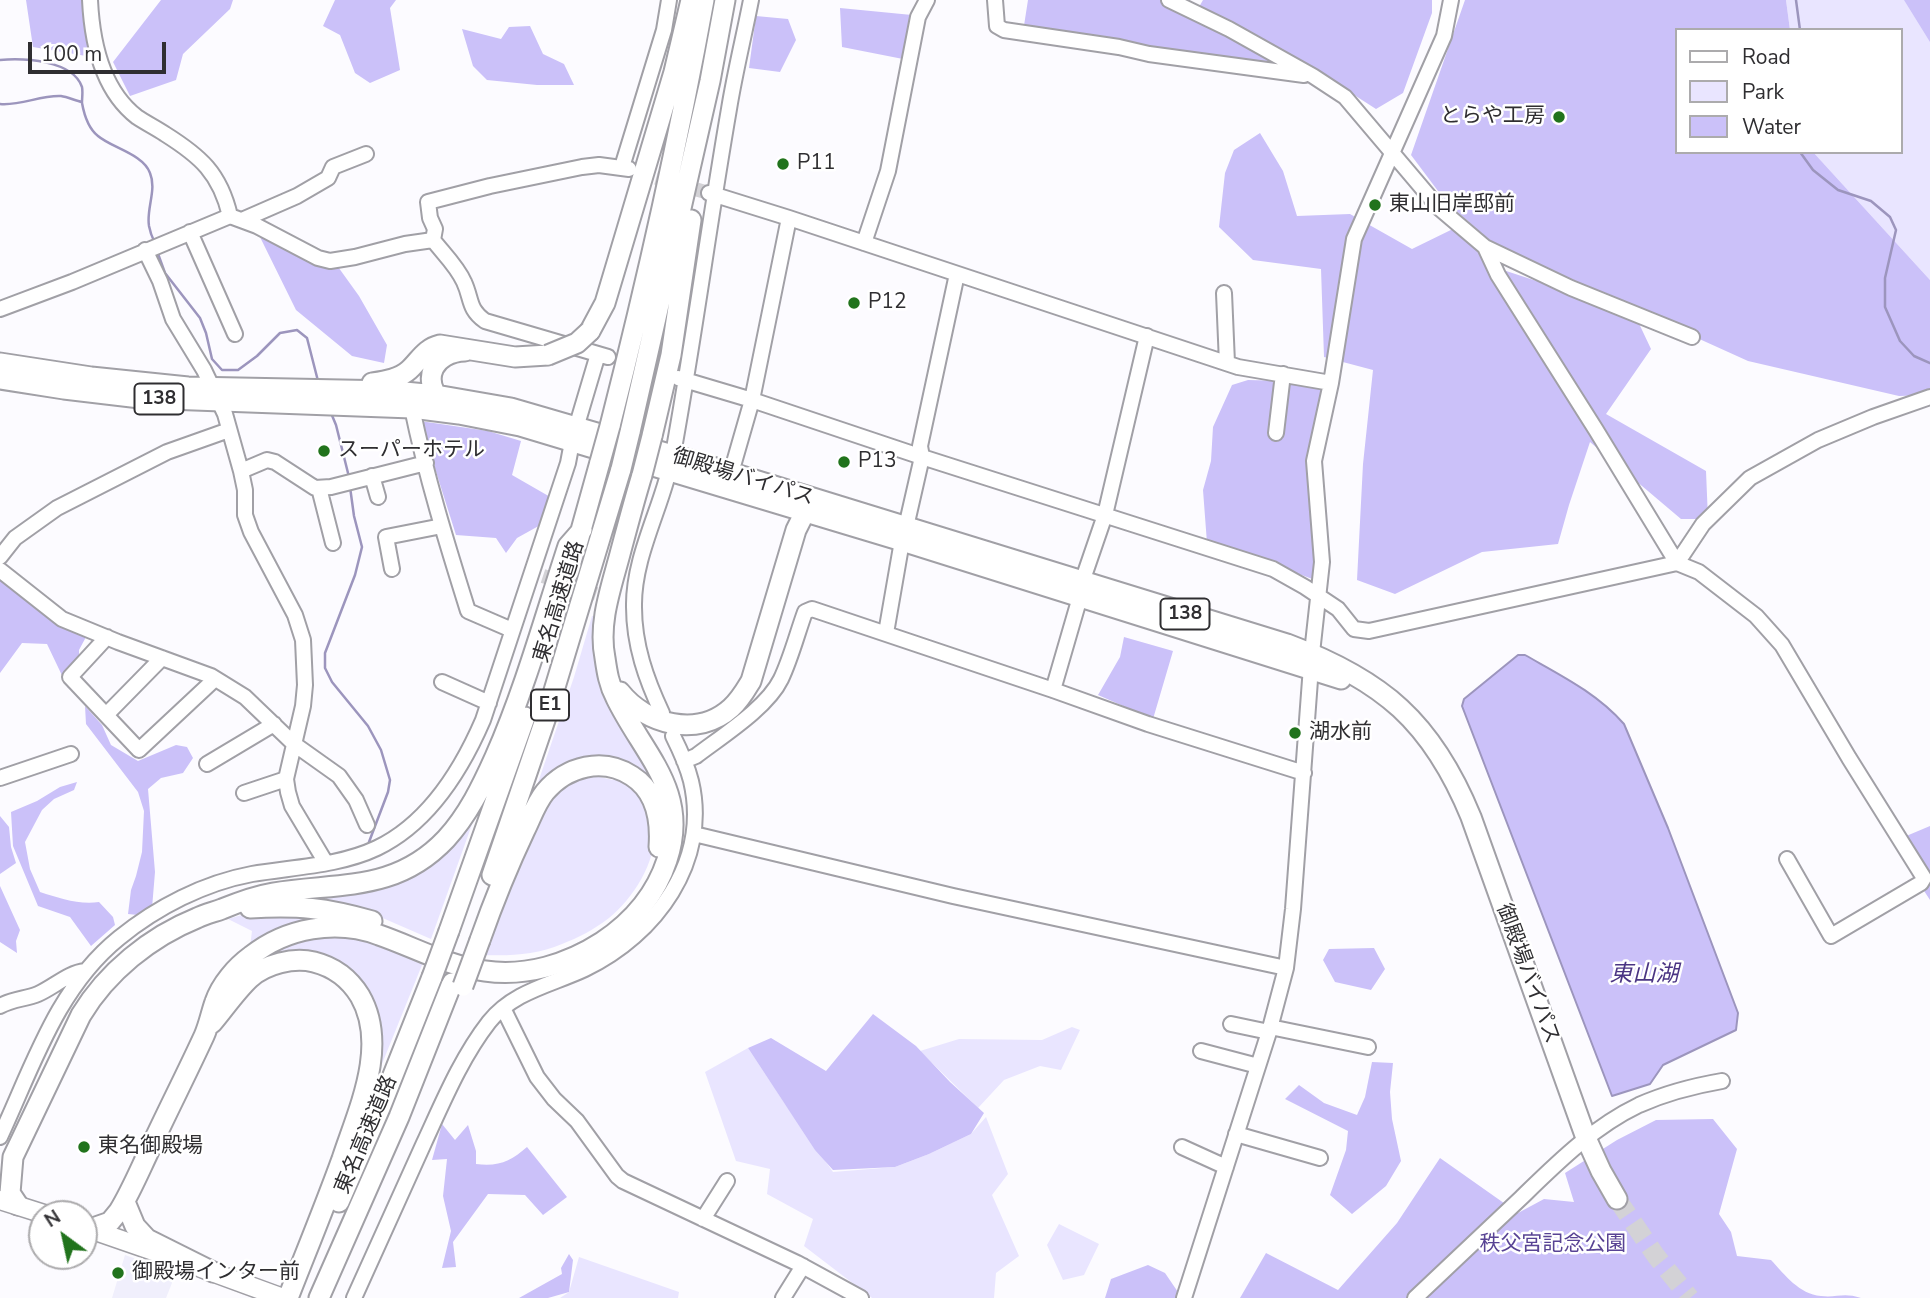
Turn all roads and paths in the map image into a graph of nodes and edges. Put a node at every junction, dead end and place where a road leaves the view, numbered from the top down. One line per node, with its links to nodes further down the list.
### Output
1 (90, 0): 16 (street)
2 (669, 0): 19 (street)
3 (691, 0): 29 (highway, bridge)
4 (704, 0): 58 (highway, 東名高速道路 / E1, bridge)
5 (725, 0): 12 (highway, 東名高速道路 / E1)
6 (751, 0): 15 (street)
7 (927, 0): 20 (street)
8 (995, 0): 11 (street)
9 (1170, 0): 11 (street)
10 (1451, 0): 13 (street)
11 (1313, 76): 13 (street)
12 (710, 81): 73 (highway, bridge); 95 (highway, 東名高速道路 / E1, bridge)
13 (1392, 150): 21 (street); 35 (street)
14 (366, 154): 16 (street)
15 (712, 194): 17 (street); 34 (street)
16 (236, 218): 18 (street); 19 (street)
17 (789, 218): 20 (street); 40 (street)
18 (190, 232): 22 (street); 26 (street)
19 (433, 240): 45 (street)
20 (864, 243): 23 (street)
21 (1485, 247): 28 (street); 63 (street)
22 (145, 250): 25 (street); 36 (street)
23 (957, 274): 27 (street); 46 (street)
24 (1224, 293): 31 (street)
25 (0, 310)
26 (235, 334)
27 (1147, 336): 31 (street); 56 (street)
28 (1692, 337)
29 (486, 352): 37 (highway); 38 (highway)
30 (0, 363): 36 (highway, 御殿場バイパス / 138)
31 (1227, 363): 32 (street)
32 (1283, 374): 35 (street); 44 (street)
33 (0, 379): 36 (highway, 御殿場バイパス / 138)
34 (682, 379): 40 (street); 48 (street)
35 (1331, 383): 67 (street)
36 (216, 395): 38 (highway, 御殿場バイパス / 138); 43 (street)
37 (436, 395): 38 (highway, 御殿場バイパス / 138); 42 (highway); 45 (highway, 御殿場バイパス / 138)
38 (326, 396): 41 (highway, 御殿場バイパス / 138)
39 (1930, 397): 63 (street)
40 (752, 400): 46 (street); 50 (street)
41 (412, 408): 42 (highway, 御殿場バイパス / 138); 47 (street)
42 (520, 426): 45 (highway, 御殿場バイパス / 138)
43 (229, 430): 49 (street); 62 (street)
44 (1276, 433)
45 (574, 435): 48 (highway, 御殿場バイパス / 138); 68 (street)
46 (922, 457): 56 (street); 60 (street)
47 (426, 463): 51 (street); 57 (street)
48 (671, 463): 50 (highway, 御殿場バイパス / 138); 54 (highway, 御殿場バイパス / 138); 78 (street)
49 (241, 471): 52 (street); 82 (street)
50 (731, 473): 55 (highway, 御殿場バイパス / 138)
51 (372, 477): 52 (street); 53 (street)
52 (319, 488): 61 (street)
53 (378, 497)
54 (783, 506): 55 (highway, 御殿場バイパス / 138); 59 (highway)
55 (813, 507): 59 (highway); 60 (highway, 御殿場バイパス / 138)
56 (1105, 515): 66 (street); 67 (street)
57 (442, 526): 64 (street); 68 (street)
58 (582, 530): 94 (highway); 124 (highway, 東名高速道路 / E1, bridge)
59 (796, 530): 73 (highway)
60 (904, 534): 66 (highway, 御殿場バイパス / 138); 69 (street)
61 (333, 543)
62 (0, 557)
63 (1676, 564): 67 (street); 92 (street)
64 (392, 569)
65 (0, 570): 70 (street)
66 (1081, 590): 72 (highway, 御殿場バイパス / 138); 76 (street)
67 (1318, 596): 72 (street)
68 (512, 631): 77 (street)
69 (886, 633): 76 (street); 84 (street)
70 (107, 637): 71 (street); 79 (street)
71 (162, 658): 74 (street); 79 (street)
72 (1311, 661): 86 (street); 109 (highway, 御殿場バイパス / 138)
73 (608, 669): 101 (highway)
74 (215, 679): 79 (street); 80 (street)
75 (442, 682): 77 (street)
76 (1053, 690): 86 (street)
77 (489, 703): 93 (street)
78 (662, 713)
79 (106, 715)
80 (274, 724): 82 (street); 85 (street)
81 (673, 736): 84 (street)
82 (294, 744): 88 (street); 90 (street)
83 (71, 754): 87 (street)
84 (684, 761): 91 (street)
85 (207, 764)
86 (1304, 773): 96 (street)
87 (0, 778)
88 (286, 779): 89 (street); 93 (street)
89 (244, 793)
90 (367, 825)
91 (694, 834): 96 (street); 99 (street)
92 (1787, 859)
93 (326, 863): 97 (street)
94 (221, 909): 95 (highway); 112 (highway)
95 (475, 939): 125 (highway, 東名高速道路 / E1)
96 (1286, 968): 102 (street)
97 (86, 971): 98 (street); 108 (street)
98 (0, 1006)
99 (503, 1008): 119 (street); 128 (street)
100 (1231, 1024): 102 (street)
101 (207, 1030): 117 (highway); 124 (highway)
102 (1269, 1030): 103 (street); 105 (street)
103 (1368, 1047)
104 (1201, 1051): 105 (street)
105 (1258, 1066): 107 (street)
106 (1722, 1081): 109 (street)
107 (1236, 1133): 111 (street); 113 (street)
108 (0, 1136)
109 (1586, 1138): 115 (highway, 御殿場バイパス / 138); 132 (street)
110 (1182, 1147): 113 (street)
111 (1320, 1158)
112 (6, 1160): 116 (highway)
113 (1226, 1167): 131 (street)
114 (727, 1181): 119 (street)
115 (1616, 1199)
116 (9, 1202): 118 (main road)
117 (125, 1202): 120 (highway); 123 (highway)
118 (28, 1209)
119 (703, 1219): 122 (street)
120 (98, 1225)
121 (98, 1232): 123 (main road)
122 (803, 1266): 129 (street); 130 (street)
123 (213, 1272): 126 (main road)
124 (302, 1275): 126 (highway); 127 (highway, 東名高速道路)
125 (322, 1293)
126 (286, 1298)
127 (296, 1298)
128 (354, 1298)
129 (783, 1298)
130 (861, 1298)
131 (1184, 1298)
132 (1415, 1298)

